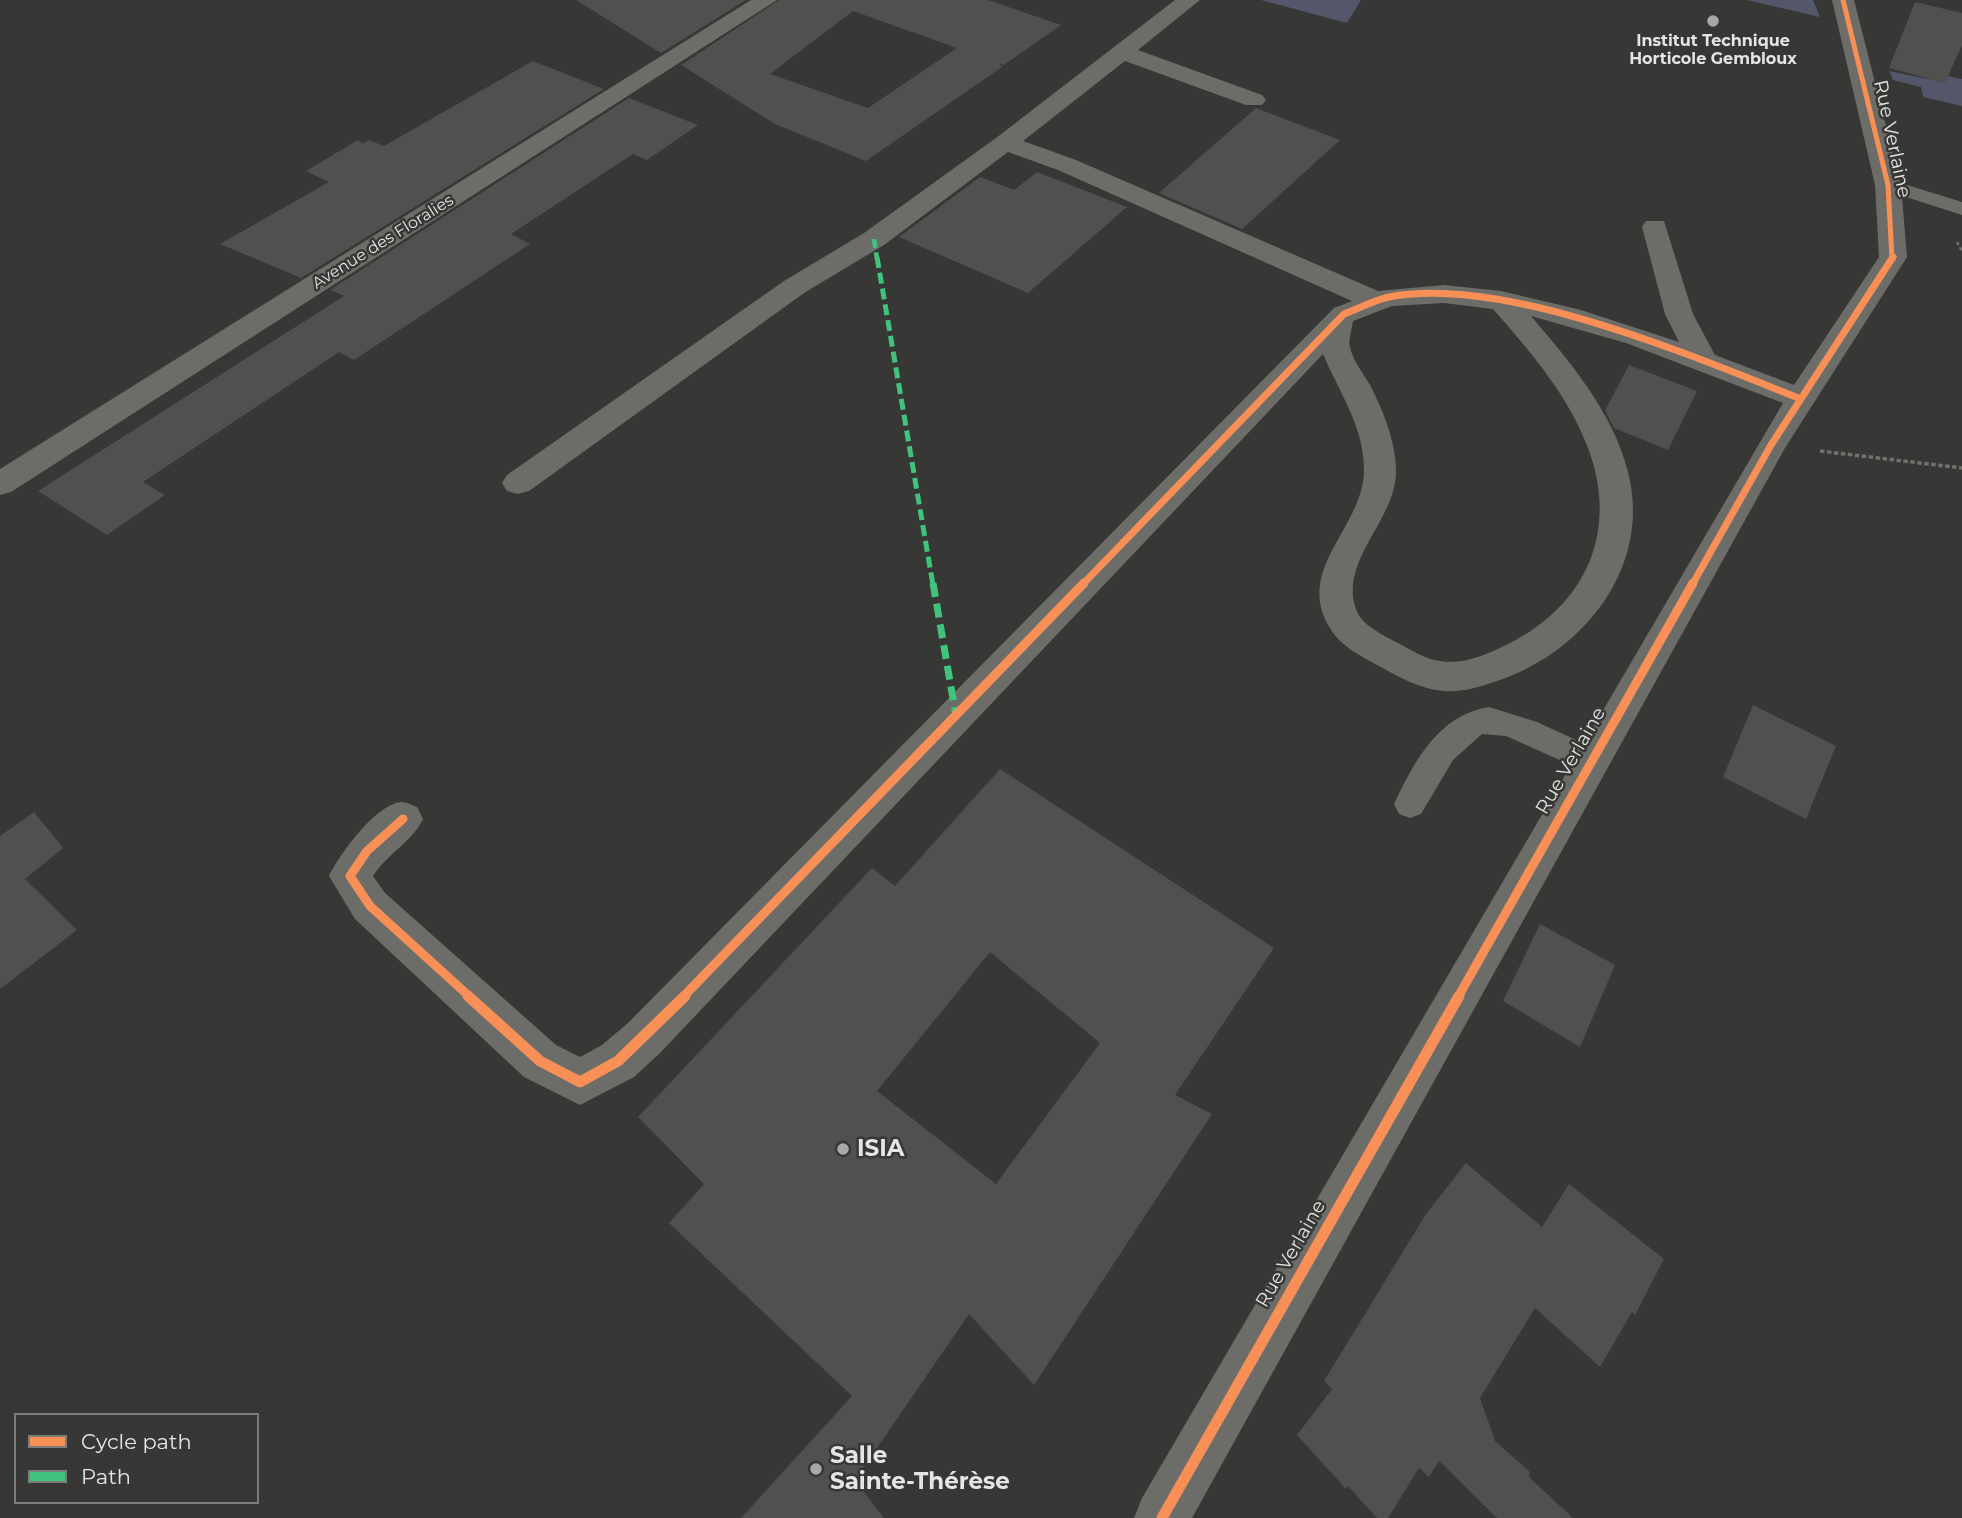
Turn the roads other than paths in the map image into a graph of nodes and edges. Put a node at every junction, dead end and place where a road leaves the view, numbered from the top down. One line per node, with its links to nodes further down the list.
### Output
1 (766, 0): 16 (street, Avenue des Floralies)
2 (1189, 0): 4 (street)
3 (1843, 0): 7 (street, Rue Verlaine)
4 (1121, 52): 5 (street); 6 (street)
5 (1254, 100)
6 (1005, 143): 10 (street); 15 (street)
7 (1888, 185): 8 (lane); 14 (street, Rue Verlaine)
8 (1962, 209)
9 (1655, 227): 13 (street)
10 (1374, 300): 11 (street); 12 (street)
11 (1501, 300): 12 (street); 13 (street)
12 (1339, 320): 19 (street)
13 (1705, 363): 14 (street)
14 (1801, 398): 17 (street, Rue Verlaine)
15 (518, 483)
16 (0, 484)
17 (1591, 761): 18 (lane); 20 (street, Rue Verlaine)
18 (1410, 804)
19 (403, 819)
20 (1162, 1518)

